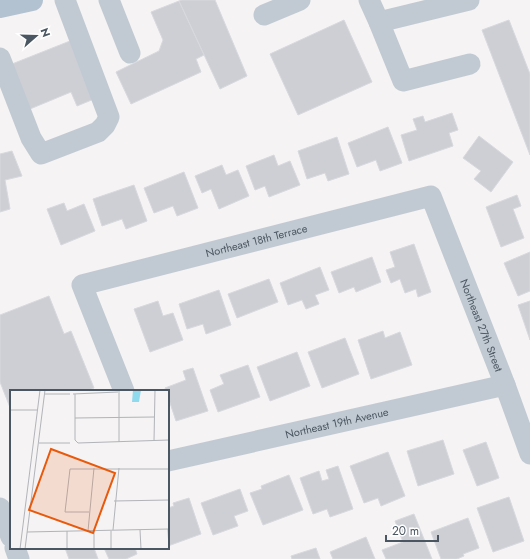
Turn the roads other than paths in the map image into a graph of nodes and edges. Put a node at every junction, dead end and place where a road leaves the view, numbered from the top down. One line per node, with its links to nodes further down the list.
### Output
1 (32, 0): 7 (main road)
2 (65, 0): 11 (street)
3 (109, 0): 10 (street)
4 (300, 0): 8 (street)
5 (368, 0): 9 (street)
6 (469, 0): 9 (street)
7 (0, 7)
8 (264, 15)
9 (379, 22): 12 (street)
10 (130, 53)
11 (0, 58)
12 (470, 64)
13 (432, 196): 14 (street, Northeast 27th Street); 15 (street, Northeast 18th Terrace)
14 (505, 386): 16 (street, Northeast 27th Street); 17 (street, Northeast 19th Avenue)
15 (124, 390)
16 (530, 454)
17 (169, 461)
18 (4, 511): 19 (street)
19 (10, 534)

